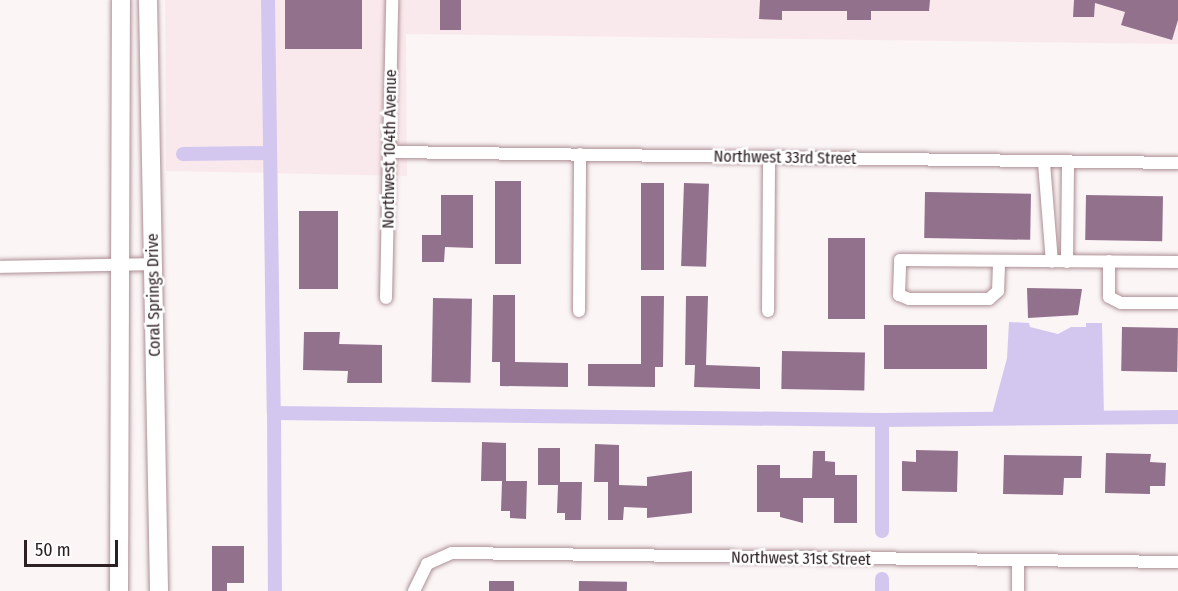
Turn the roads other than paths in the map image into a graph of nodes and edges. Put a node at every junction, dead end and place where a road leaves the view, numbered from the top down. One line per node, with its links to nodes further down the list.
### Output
1 (121, 0): 14 (main road, Coral Springs Drive)
2 (148, 0): 15 (main road, Coral Springs Drive)
3 (392, 0): 4 (street, Northwest 104th Avenue)
4 (391, 152): 5 (street, Northwest 33rd Street); 18 (street, Northwest 104th Avenue)
5 (580, 154): 6 (street, Northwest 33rd Street); 20 (street)
6 (769, 157): 7 (street, Northwest 33rd Street); 21 (street)
7 (1044, 163): 8 (street, Northwest 33rd Street); 11 (street)
8 (1068, 163): 9 (street, Northwest 33rd Street); 12 (street)
9 (1178, 163)
10 (1109, 261): 12 (street); 13 (street); 19 (street)
11 (1052, 262): 12 (street); 16 (street)
12 (1067, 262)
13 (1178, 262)
14 (119, 264): 15 (street); 17 (street); 24 (main road, Coral Springs Drive)
15 (153, 264): 25 (main road, Coral Springs Drive)
16 (999, 264): 16 (street)
17 (0, 267)
18 (386, 298)
19 (1178, 303)
20 (579, 311)
21 (768, 311)
22 (1018, 562): 23 (street, Northwest 31st Street); 26 (street, Northwest 31st Street); 27 (street)
23 (1178, 562)
24 (119, 591)
25 (159, 591)
26 (414, 591)
27 (1018, 591)

